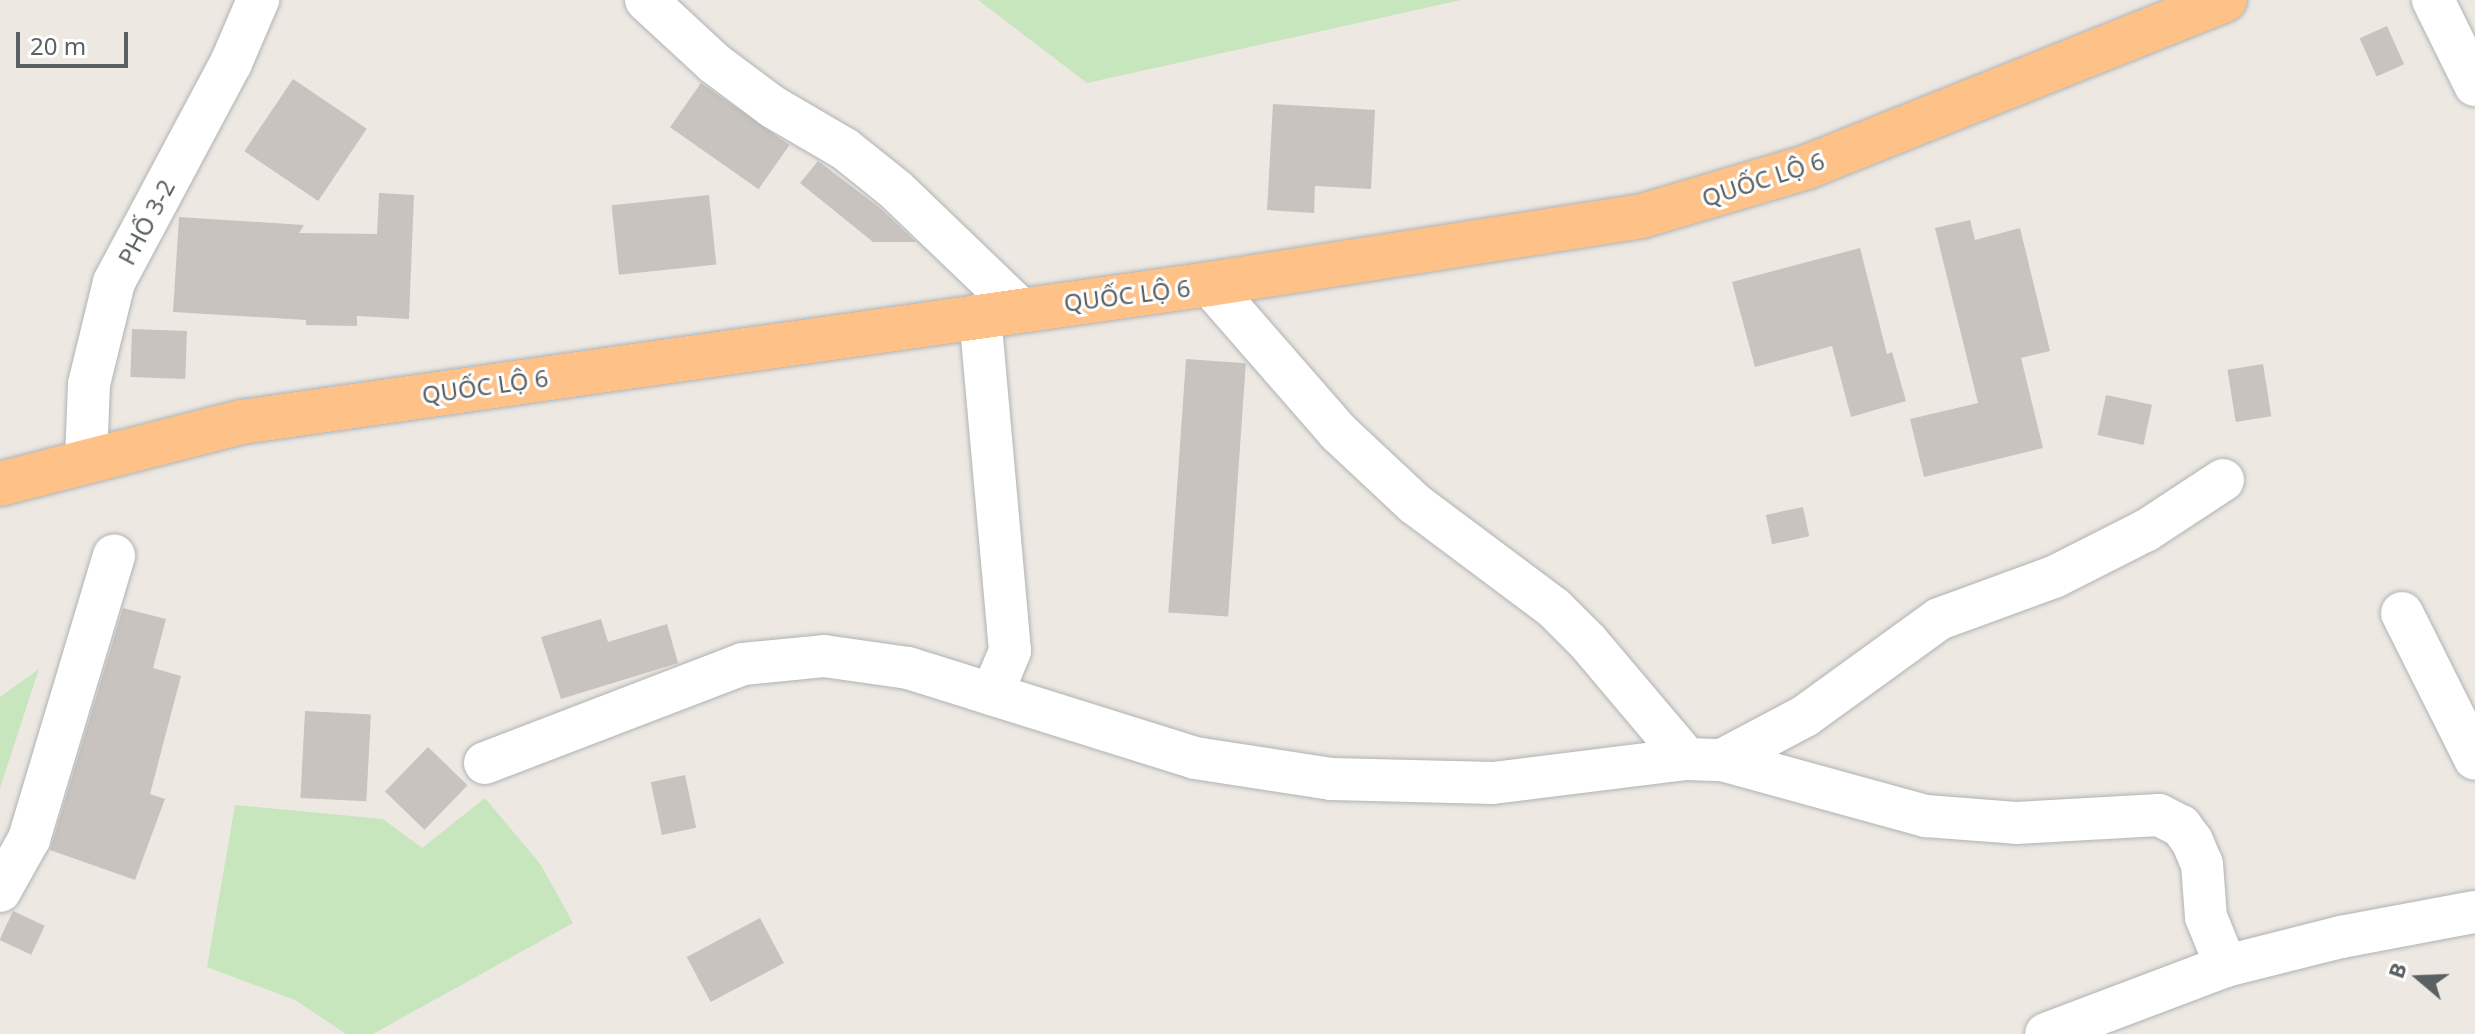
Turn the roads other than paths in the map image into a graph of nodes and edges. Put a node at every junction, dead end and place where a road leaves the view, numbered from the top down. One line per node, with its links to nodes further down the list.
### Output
1 (258, 0): 8 (street, PHỐ 3-2)
2 (646, 0): 7 (street)
3 (2225, 0): 6 (highway, QUỐC LỘ 6)
4 (2433, 0): 5 (street)
5 (2475, 85)
6 (1209, 284): 7 (highway, QUỐC LỘ 6); 14 (street)
7 (1000, 312): 8 (highway, QUỐC LỘ 6); 13 (street)
8 (86, 459): 10 (highway, QUỐC LỘ 6)
9 (2223, 480): 14 (street)
10 (0, 484)
11 (114, 555): 17 (street)
12 (2402, 613): 15 (street)
13 (992, 694): 14 (street); 16 (street)
14 (1704, 759): 19 (street)
15 (2475, 759)
16 (485, 763)
17 (0, 891)
18 (2475, 912): 19 (street)
19 (2226, 966): 20 (street)
20 (2046, 1034)

